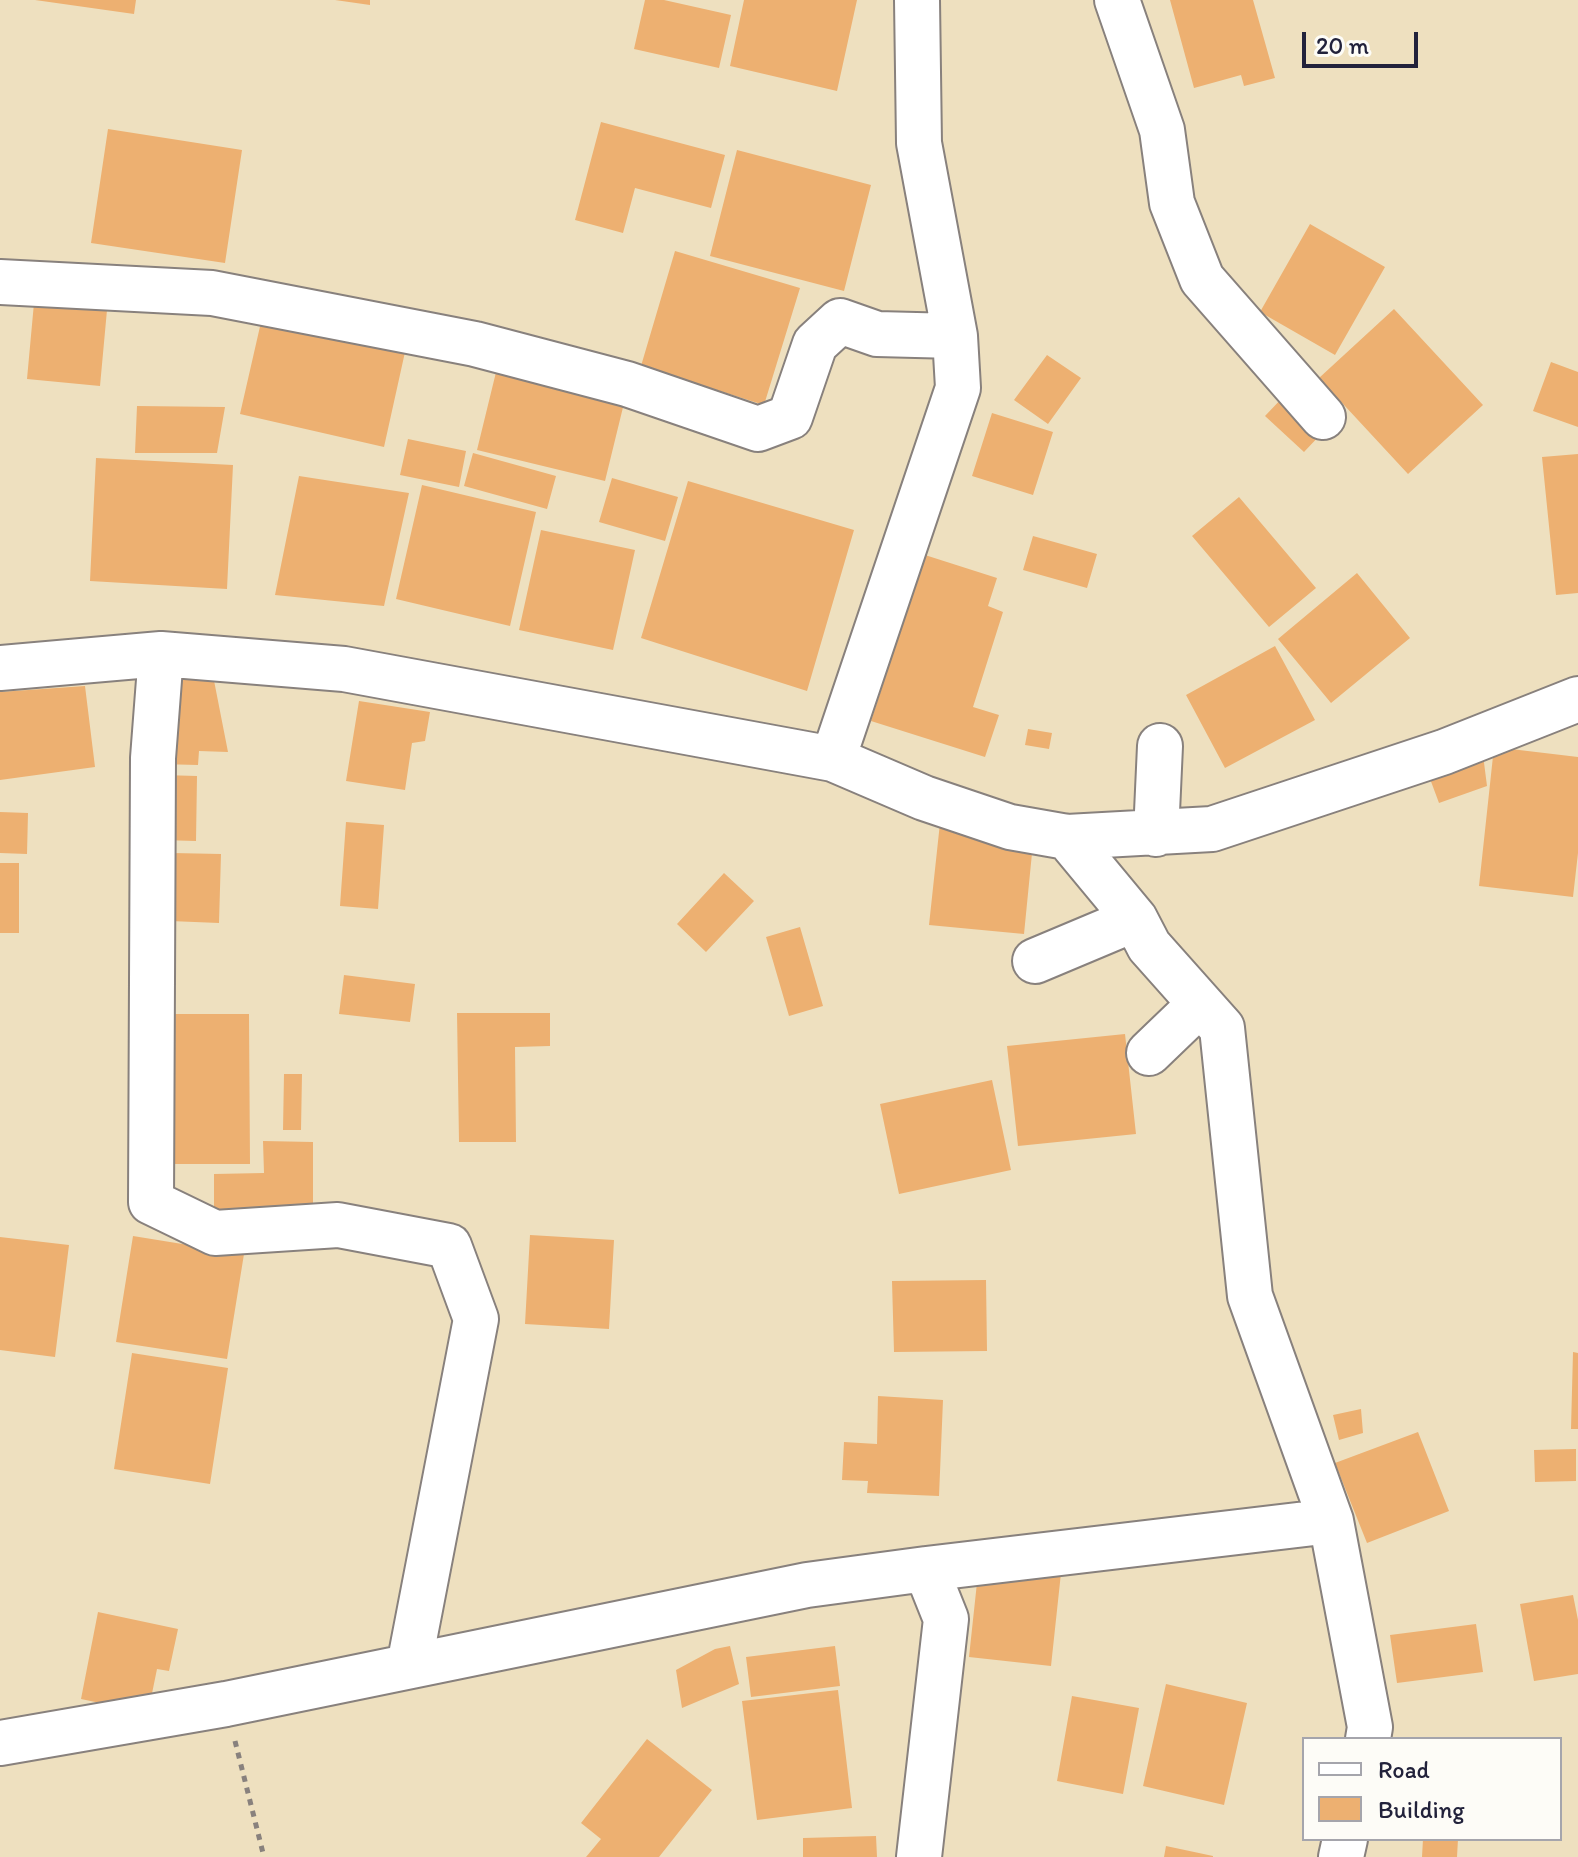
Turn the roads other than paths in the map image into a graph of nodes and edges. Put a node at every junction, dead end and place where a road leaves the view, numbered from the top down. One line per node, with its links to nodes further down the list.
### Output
1 (917, 0): 4 (street)
2 (1117, 0): 5 (street)
3 (0, 282): 4 (street)
4 (955, 336): 10 (street)
5 (1323, 417)
6 (161, 654): 7 (street); 10 (street); 19 (street)
7 (0, 668)
8 (1578, 699): 11 (street)
9 (1160, 746): 11 (street)
10 (833, 759): 12 (street)
11 (1156, 834): 12 (street)
12 (1067, 837): 13 (street)
13 (1135, 919): 14 (street); 15 (street)
14 (1035, 961)
15 (1200, 1004): 16 (street); 17 (street)
16 (1149, 1053)
17 (1331, 1521): 18 (street); 20 (street)
18 (926, 1569): 19 (street); 22 (street)
19 (409, 1666): 21 (street)
20 (1368, 1737)
21 (0, 1743)
22 (919, 1857)

